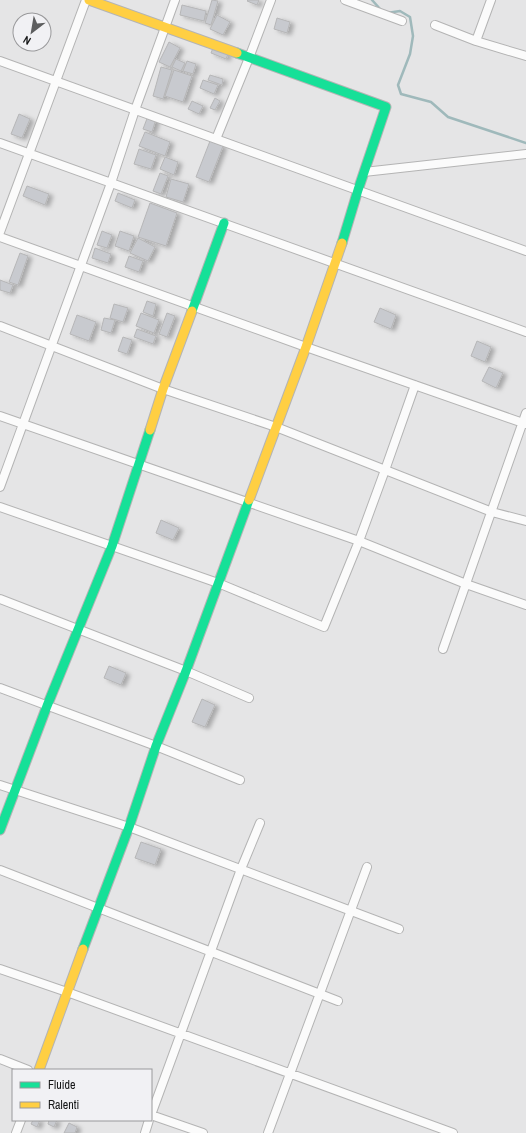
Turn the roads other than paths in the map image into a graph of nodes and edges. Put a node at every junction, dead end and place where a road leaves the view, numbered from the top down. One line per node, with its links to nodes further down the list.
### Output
1 (88, 0): 8 (street); 13 (street)
2 (175, 0): 8 (street)
3 (271, 0): 11 (street)
4 (345, 0): 6 (street)
5 (491, 0): 9 (street)
6 (402, 21)
7 (435, 25): 9 (street)
8 (165, 27): 11 (street); 14 (street)
9 (476, 41): 10 (street)
10 (526, 56)
11 (249, 58): 15 (street); 19 (street)
12 (0, 61): 13 (street)
13 (55, 81): 14 (street); 17 (street)
14 (135, 110): 15 (street); 20 (street)
15 (216, 138): 21 (street)
16 (0, 143): 17 (street)
17 (30, 154): 20 (street); 23 (street)
18 (526, 154): 19 (street)
19 (364, 172): 21 (street)
20 (111, 183): 22 (street); 27 (street)
21 (358, 190): 25 (street); 26 (street)
22 (224, 223): 26 (street); 28 (street)
23 (0, 232)
24 (0, 237): 27 (street)
25 (526, 251)
26 (335, 264): 30 (street); 32 (street)
27 (80, 266): 28 (street); 31 (street)
28 (194, 306): 32 (street); 34 (street)
29 (0, 326): 31 (street)
30 (526, 332)
31 (52, 346): 34 (street); 38 (street)
32 (306, 347): 33 (street); 39 (street)
33 (415, 385): 37 (street); 41 (street)
34 (163, 389): 39 (street); 40 (street)
35 (526, 413): 37 (street)
36 (0, 416): 38 (street)
37 (524, 423): 45 (street)
38 (23, 424): 40 (street); 42 (street)
39 (276, 427): 41 (street); 43 (street)
40 (138, 464): 43 (street); 48 (street)
41 (385, 470): 45 (street); 47 (street)
42 (0, 487)
43 (249, 502): 47 (street); 49 (street)
44 (0, 507): 48 (street)
45 (492, 512): 46 (street); 50 (street)
46 (526, 521)
47 (359, 541): 49 (street); 50 (street)
48 (112, 546): 49 (street); 53 (street)
49 (218, 583): 55 (street)
50 (466, 584): 52 (street); 54 (street)
51 (0, 599): 53 (street)
52 (526, 605)
53 (78, 629): 55 (street); 58 (street)
54 (443, 648)
55 (186, 671): 57 (street); 59 (street)
56 (0, 688): 58 (street)
57 (248, 698)
58 (47, 706): 59 (street); 62 (street)
59 (156, 746): 60 (street); 64 (street)
60 (240, 780)
61 (0, 785): 62 (street)
62 (15, 790): 64 (street); 65 (street)
63 (260, 822): 68 (street)
64 (129, 827): 68 (street); 69 (street)
65 (0, 830)
66 (367, 867): 70 (street)
67 (0, 870): 69 (street)
68 (241, 870): 70 (street); 72 (street)
69 (98, 908): 72 (street); 74 (street)
70 (350, 911): 71 (street); 75 (street)
71 (399, 929)
72 (211, 951): 75 (street); 77 (street)
73 (0, 969): 74 (street)
74 (67, 992): 77 (street); 80 (street)
75 (320, 994): 76 (street); 81 (street)
76 (338, 1000)
77 (181, 1034): 81 (street); 82 (street)
78 (0, 1059): 79 (street)
79 (25, 1069)
80 (39, 1069)
81 (290, 1074): 89 (street); 90 (street)
82 (152, 1112)
83 (152, 1115): 88 (street)
84 (21, 1121): 86 (street)
85 (149, 1121): 87 (street)
86 (16, 1133)
87 (145, 1133)
88 (203, 1133)
89 (268, 1133)
90 (453, 1133)

